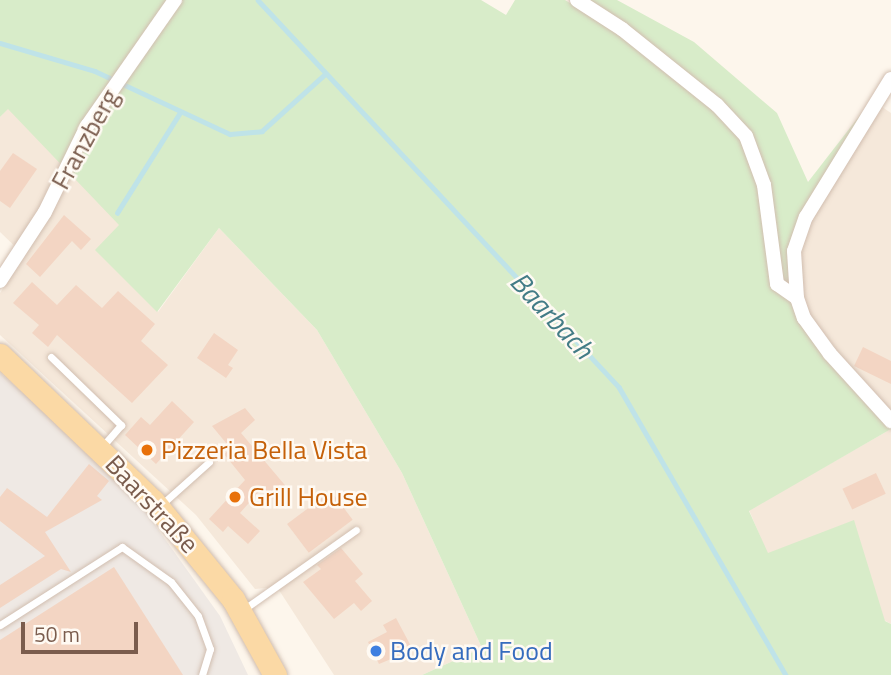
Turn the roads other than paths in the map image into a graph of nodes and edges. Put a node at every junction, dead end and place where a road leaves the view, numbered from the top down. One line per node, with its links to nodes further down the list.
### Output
1 (175, 0): 4 (street, Franzberg)
2 (577, 0): 5 (street)
3 (891, 79): 5 (street)
4 (0, 281)
5 (797, 298): 8 (street)
6 (51, 357): 9 (lane)
7 (4, 364): 9 (main road, Baarstraße)
8 (891, 421)
9 (101, 448): 11 (main road, Baarstraße)
10 (209, 462): 11 (lane)
11 (159, 507): 13 (main road, Baarstraße)
12 (356, 530): 13 (lane)
13 (241, 611): 16 (main road, Baarstraße)
14 (0, 625): 15 (lane)
15 (201, 675)
16 (275, 675)

